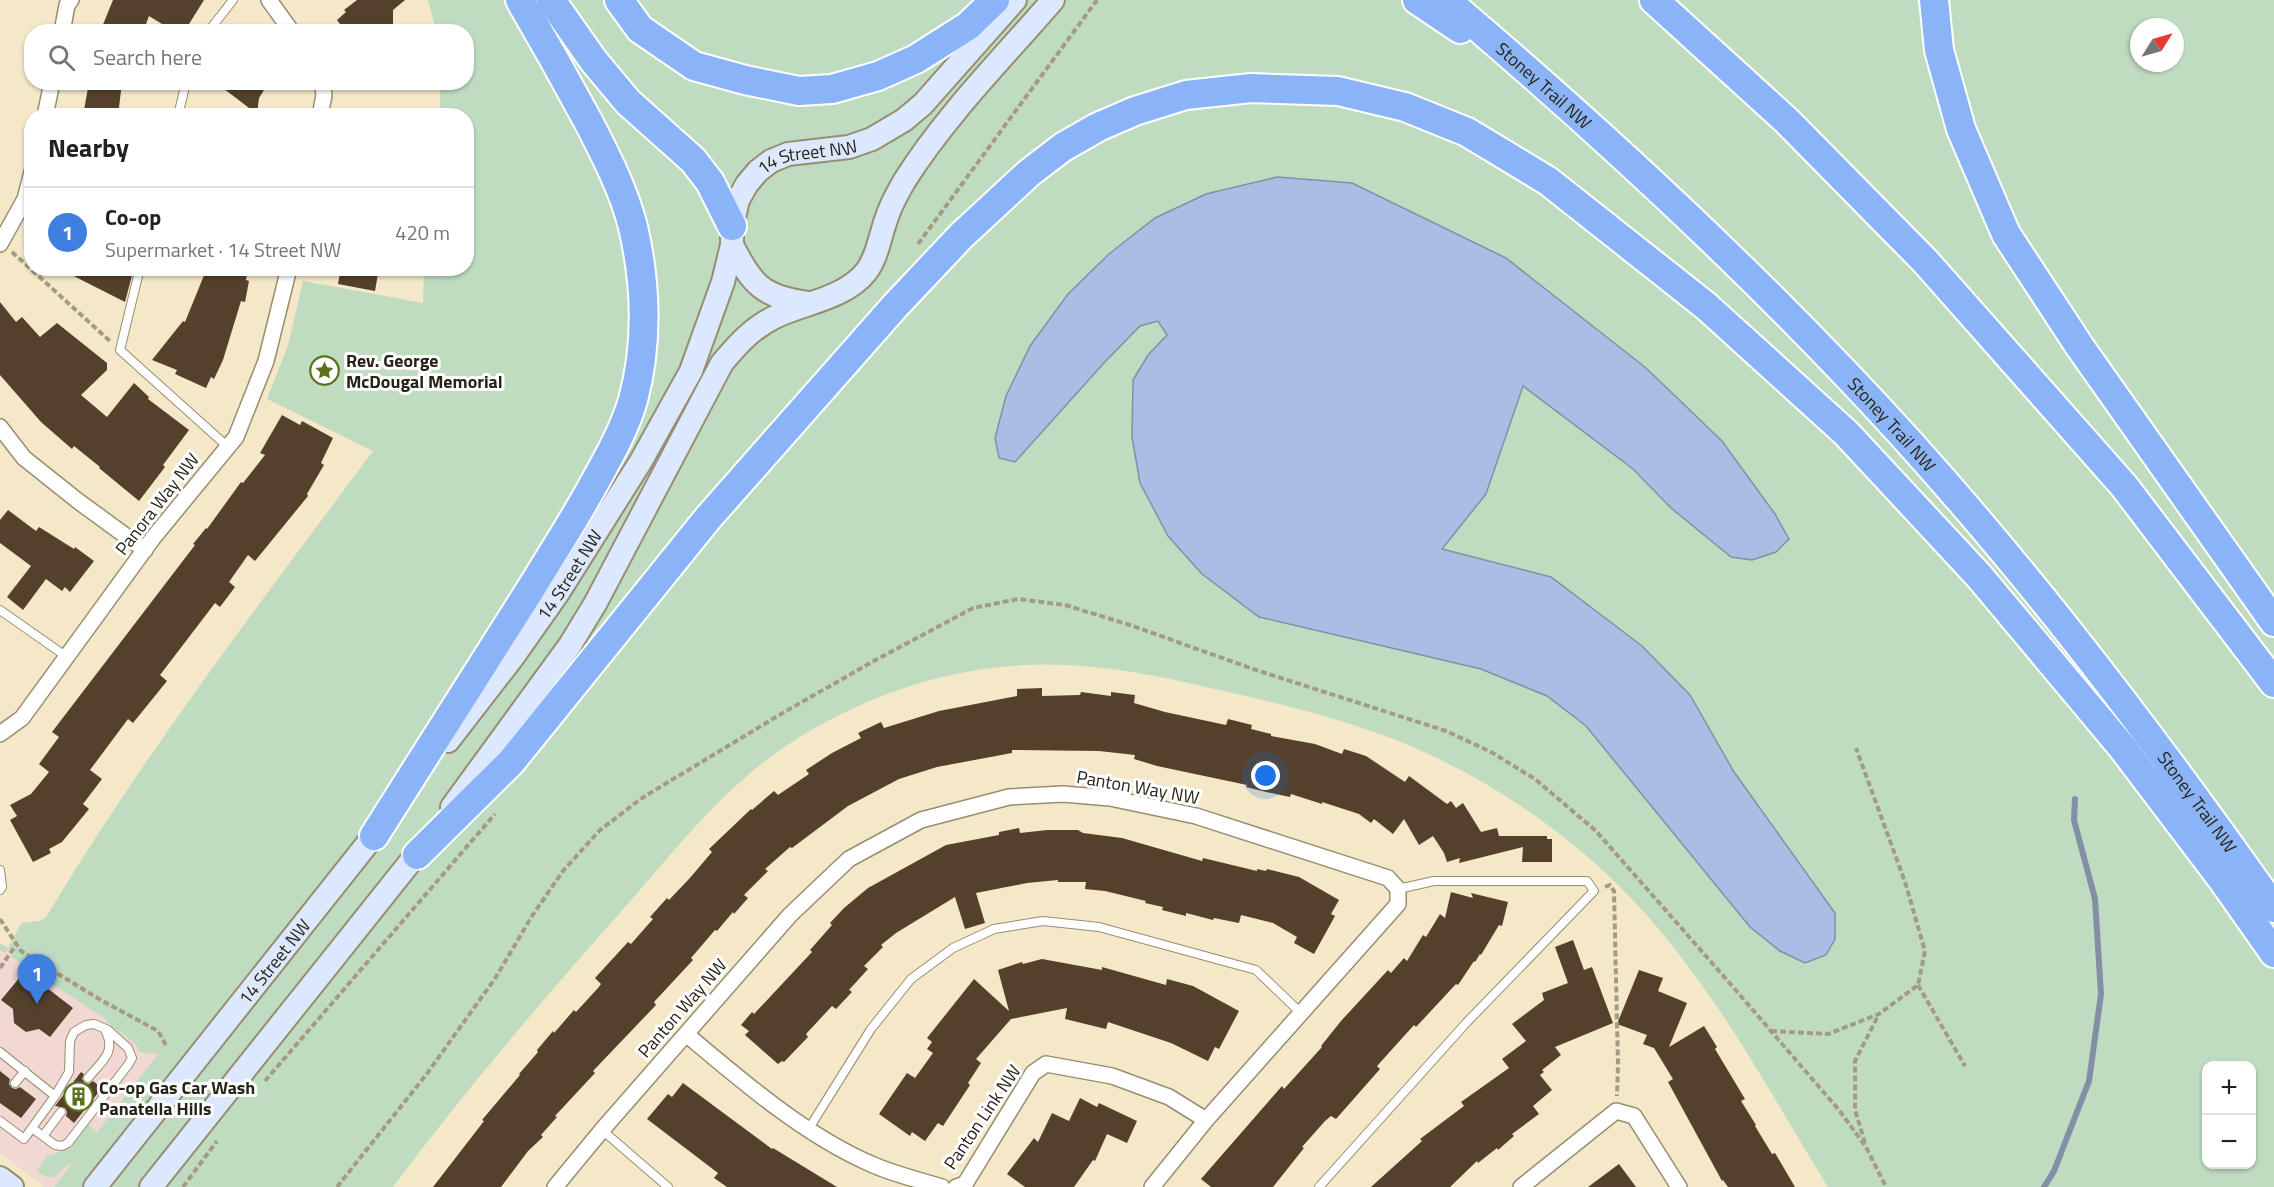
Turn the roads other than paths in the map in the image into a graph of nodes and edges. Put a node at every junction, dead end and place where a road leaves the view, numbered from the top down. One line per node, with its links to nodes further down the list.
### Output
1 (70, 0): 14 (street)
2 (233, 0): 15 (lane)
3 (269, 0): 16 (street)
4 (520, 0): 38 (highway)
5 (551, 0): 25 (highway)
6 (620, 0): 7 (highway)
7 (995, 0)
8 (1015, 0): 25 (street, 14 Street NW)
9 (1053, 0): 29 (street, 14 Street NW)
10 (1417, 0): 20 (highway)
11 (1446, 0): 20 (highway, Stoney Trail NW)
12 (1654, 0): 36 (highway)
13 (1934, 0): 34 (highway)
14 (63, 24)
15 (214, 24)
16 (286, 24)
17 (50, 90): 21 (street)
18 (184, 90): 22 (lane)
19 (323, 90): 23 (street)
20 (1566, 102): 43 (highway, Stoney Trail NW)
21 (47, 108)
22 (180, 108)
23 (322, 108)
24 (24, 201): 26 (street)
25 (732, 236): 29 (street); 38 (street, 14 Street NW)
26 (1, 243)
27 (138, 276): 31 (lane)
28 (287, 276): 31 (street, Panora Way NW)
29 (810, 303): 39 (street, 14 Street NW)
30 (0, 427): 32 (street)
31 (228, 447): 32 (street, Panora Way NW)
32 (145, 550): 35 (street, Panora Way NW)
33 (0, 610): 35 (lane)
34 (2274, 622)
35 (67, 657): 37 (street, Panora Way NW)
36 (2274, 683)
37 (0, 734)
38 (374, 836): 62 (street, 14 Street NW)
39 (417, 855): 44 (highway); 63 (street, 14 Street NW)
40 (0, 870): 42 (lane)
41 (1398, 889): 45 (street); 47 (street, Panton Way NW); 69 (lane)
42 (0, 890)
43 (2274, 908)
44 (2274, 953)
45 (1301, 1013): 54 (street); 58 (lane)
46 (105, 1029): 50 (lane); 52 (lane); 59 (lane)
47 (686, 1034): 57 (street, Panton Way NW); 58 (street, Panton Link NW)
48 (0, 1052): 49 (lane)
49 (25, 1071): 51 (lane); 52 (lane)
50 (88, 1078)
51 (15, 1083)
52 (55, 1096): 56 (lane)
53 (61, 1112): 59 (lane)
54 (1206, 1120): 67 (street, Panton Link NW); 68 (street)
55 (0, 1121): 56 (lane)
56 (32, 1128): 59 (lane)
57 (602, 1130): 64 (street, Panton Way NW); 65 (lane)
58 (808, 1130): 66 (street, Panton Link NW)
59 (43, 1136)
60 (0, 1178): 61 (street)
61 (12, 1187)
62 (95, 1187)
63 (151, 1187)
64 (555, 1187)
65 (668, 1187)
66 (942, 1187)
67 (957, 1187)
68 (1152, 1187)
69 (1319, 1187)
70 (1521, 1187): 71 (street)
71 (1679, 1187)

